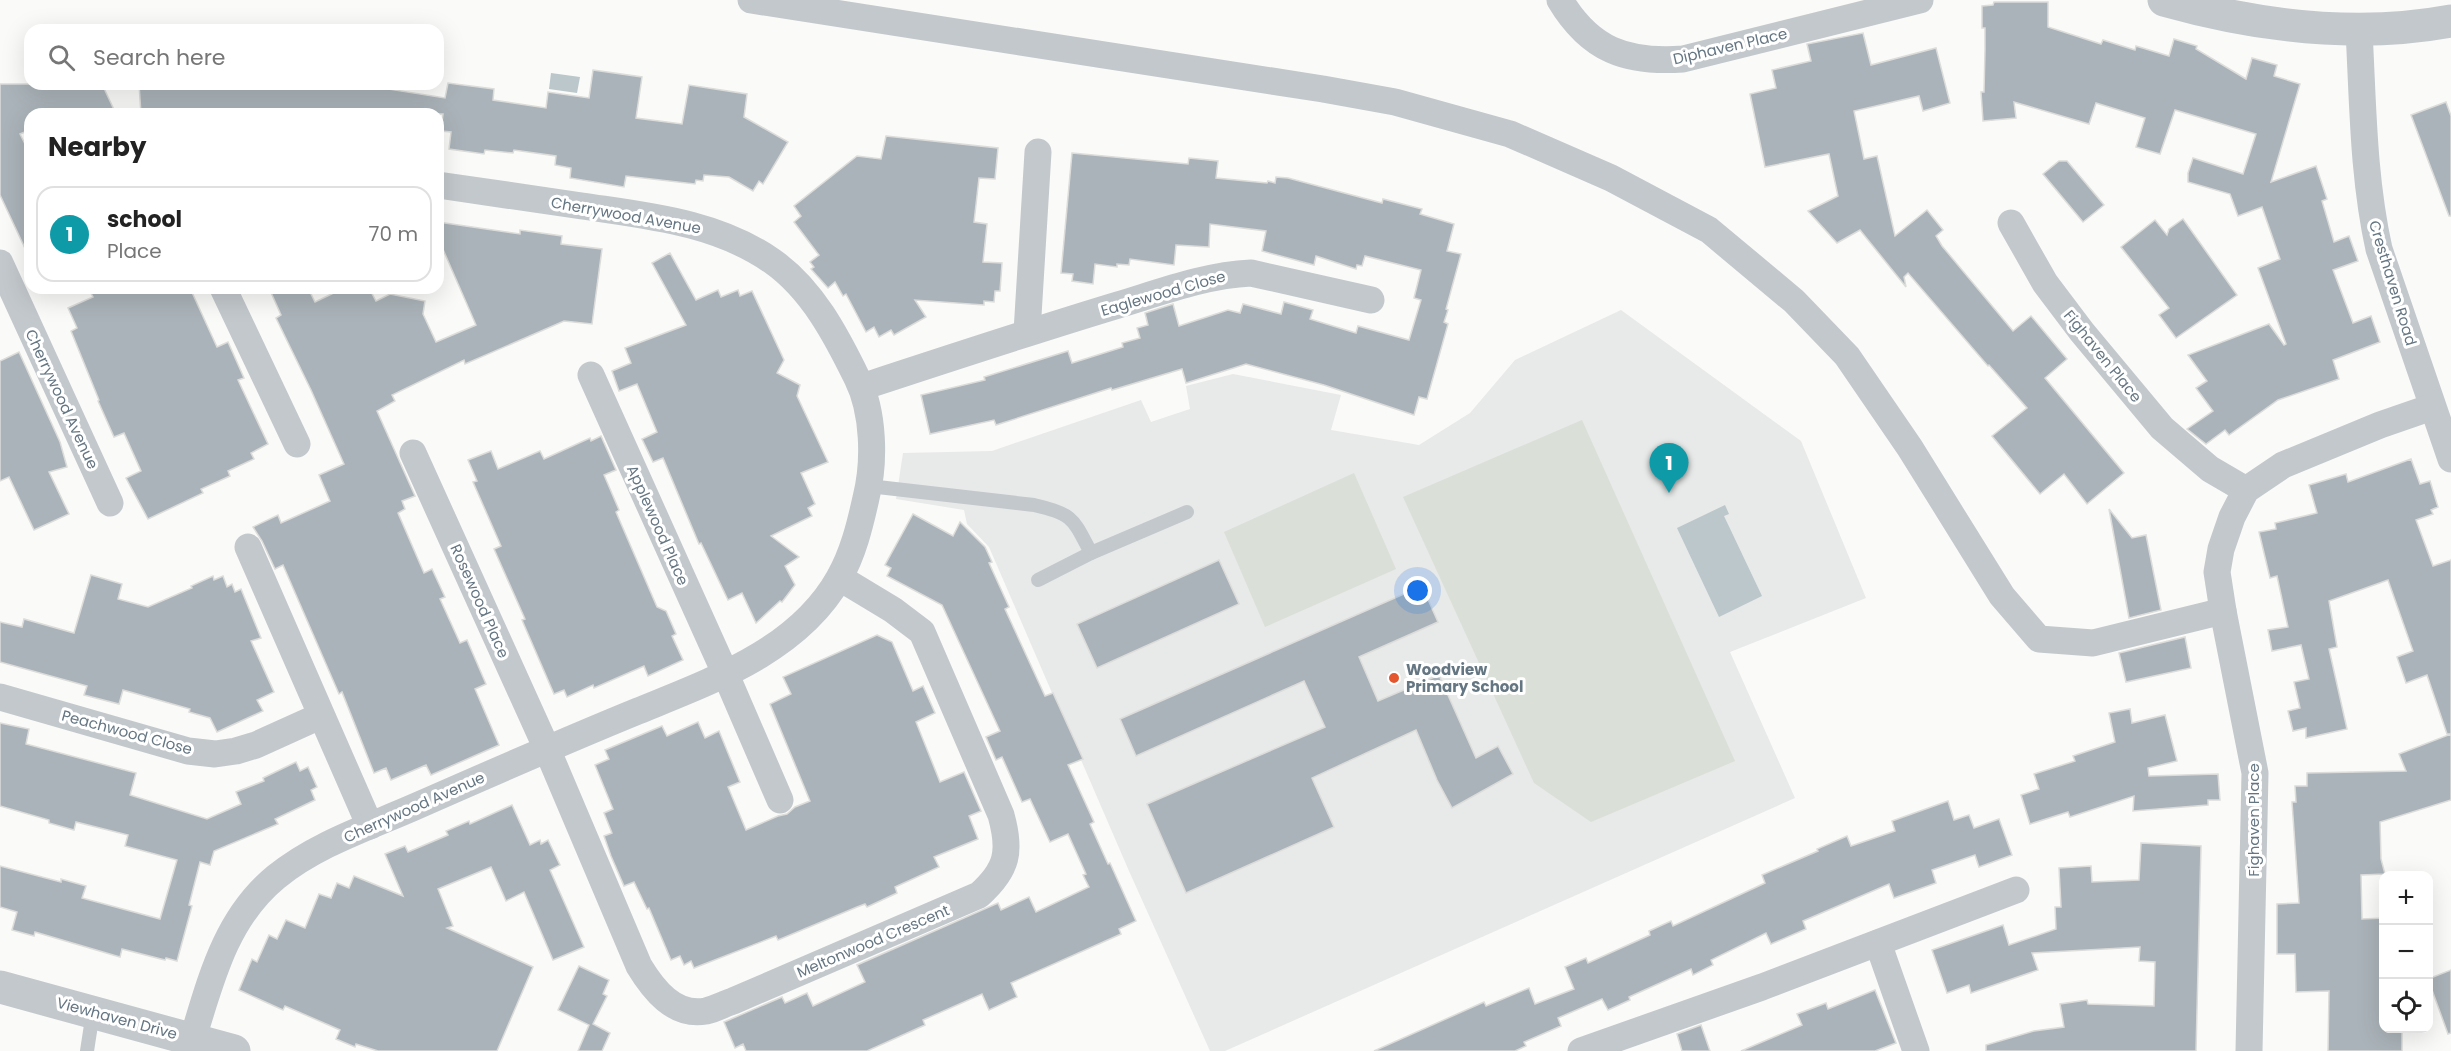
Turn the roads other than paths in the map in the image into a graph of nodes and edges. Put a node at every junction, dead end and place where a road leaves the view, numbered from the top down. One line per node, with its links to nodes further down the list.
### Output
1 (751, 0): 29 (street)
2 (1560, 0): 3 (street, Diphaven Place)
3 (1920, 0)
4 (2163, 0): 6 (street)
5 (2451, 21): 6 (street)
6 (2360, 30): 17 (street, Cresthaven Road)
7 (1038, 152): 14 (street)
8 (444, 186): 16 (street, Cherrywood Avenue)
9 (2011, 223): 22 (street, Fighaven Place)
10 (0, 264): 12 (street, Cherrywood Avenue)
11 (226, 294): 18 (street)
12 (15, 295): 23 (street, Cherrywood Avenue)
13 (1371, 300): 14 (street, Eaglewood Close)
14 (1027, 332): 16 (street, Eaglewood Close)
15 (591, 375): 30 (street, Applewood Place)
16 (862, 387): 21 (street, Cherrywood Avenue)
17 (2432, 407): 20 (street, Cresthaven Road); 22 (street, Fighaven Place)
18 (297, 444)
19 (413, 453): 33 (street, Rosewood Place)
20 (2451, 459)
21 (869, 486): 26 (lane); 27 (street, Cherrywood Avenue)
22 (2246, 490): 29 (street, Fighaven Place)
23 (110, 502)
24 (1187, 512): 26 (lane)
25 (248, 547): 32 (street)
26 (1091, 554): 28 (lane)
27 (840, 578): 30 (street, Cherrywood Avenue); 33 (street, Meltonwood Crescent)
28 (1038, 580)
29 (2223, 611): 45 (street, Fighaven Place)
30 (726, 675): 33 (street, Cherrywood Avenue); 34 (street)
31 (0, 697): 32 (street, Peachwood Close)
32 (320, 716): 35 (street)
33 (547, 749): 35 (street, Cherrywood Avenue)
34 (780, 800)
35 (370, 826): 40 (street, Cherrywood Avenue)
36 (2016, 890): 37 (street)
37 (1878, 943): 43 (street); 44 (street)
38 (0, 987): 39 (street, Viewhaven Drive)
39 (93, 1012): 40 (street, Viewhaven Drive); 41 (lane)
40 (193, 1038): 42 (street, Viewhaven Drive)
41 (87, 1051)
42 (234, 1051)
43 (1581, 1051)
44 (1916, 1051)
45 (2249, 1051)

